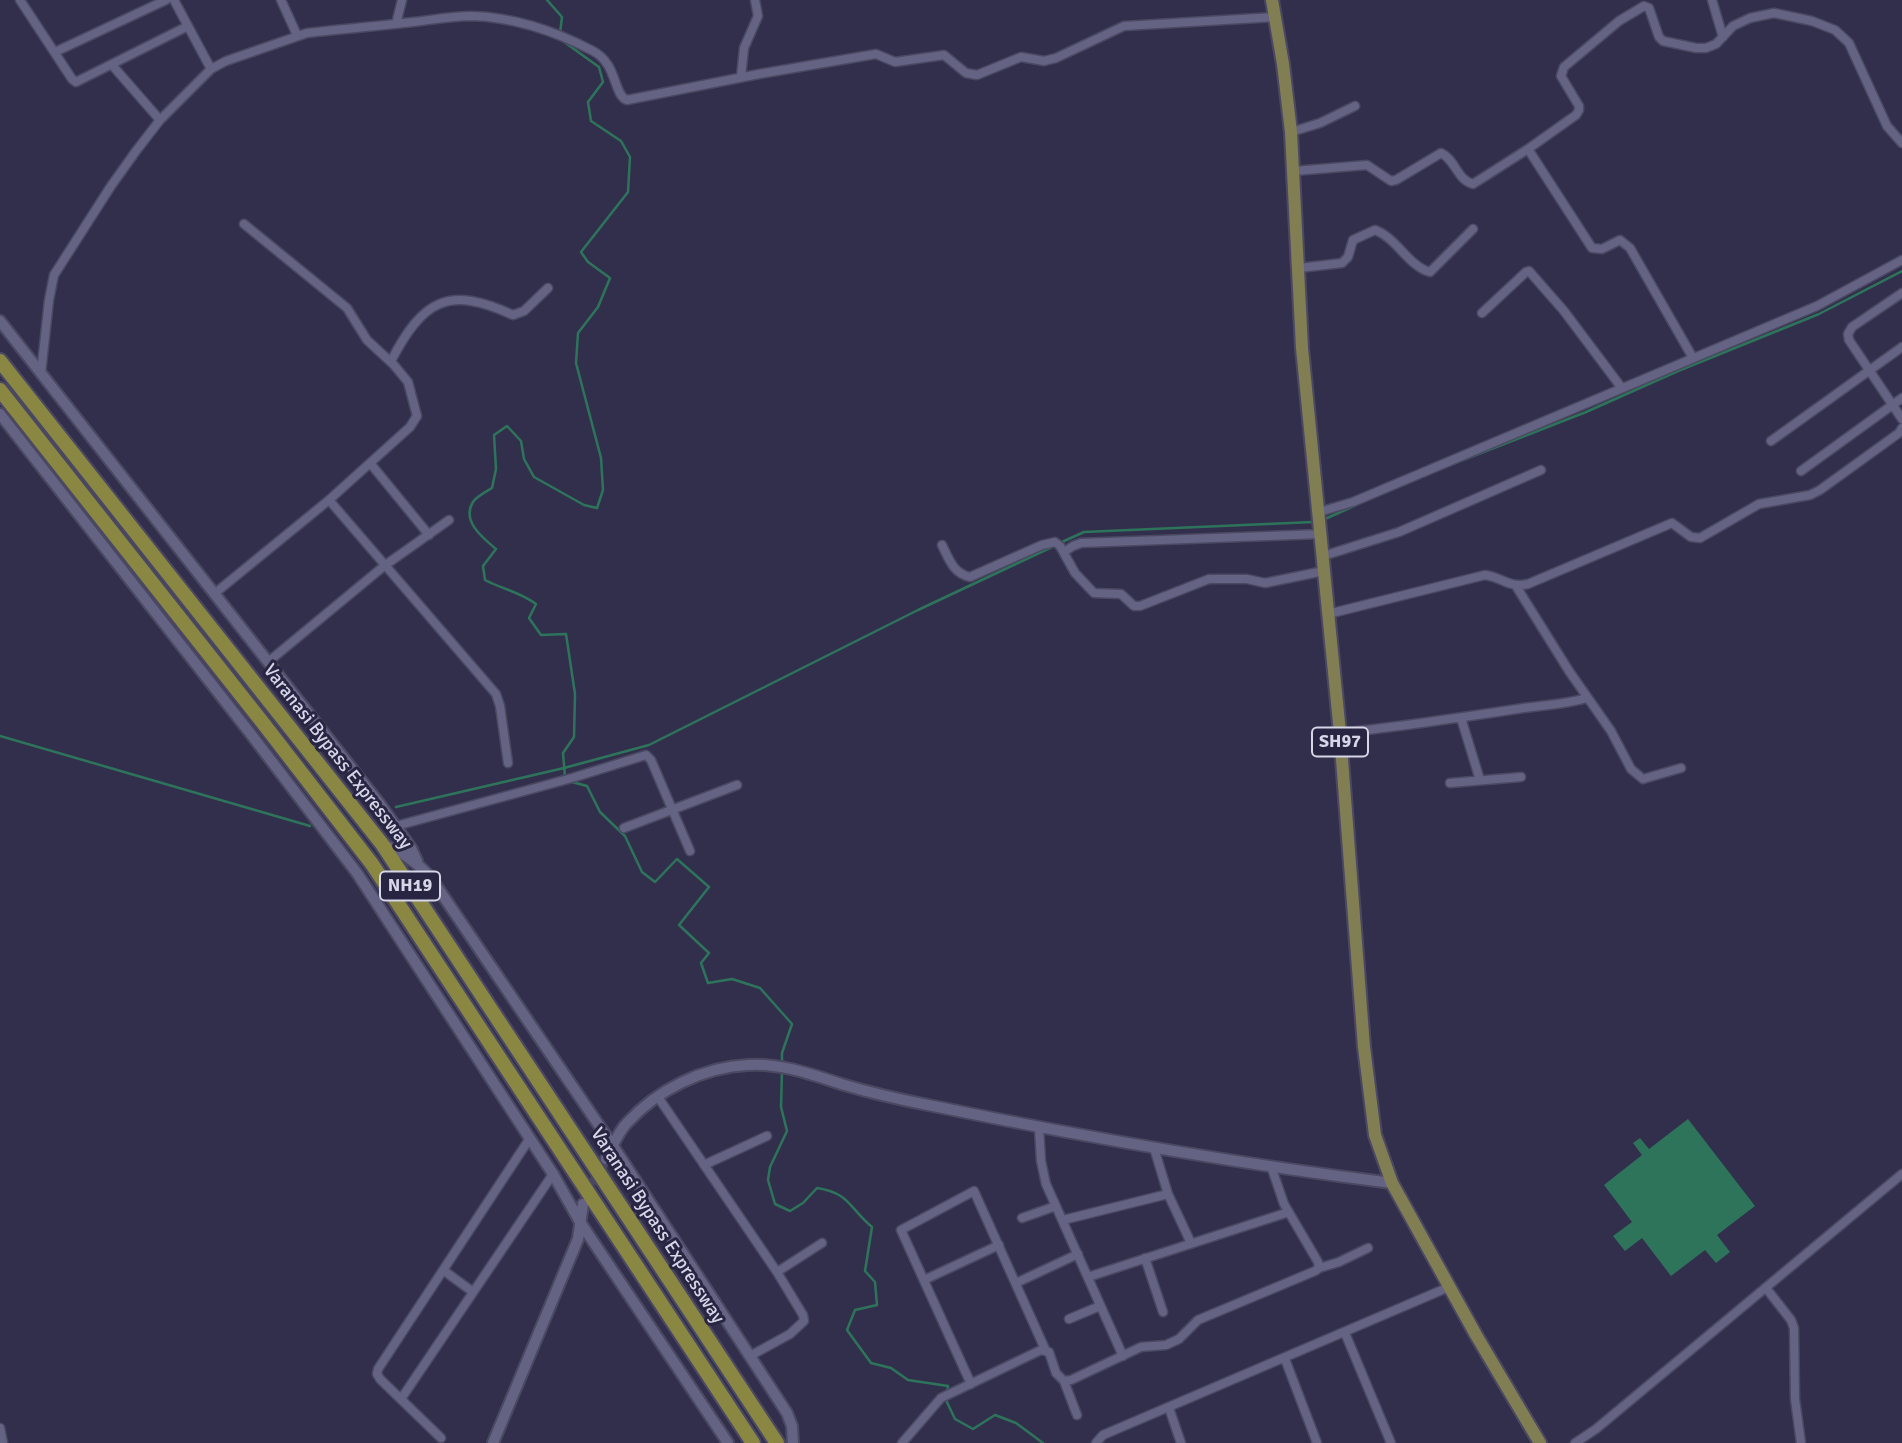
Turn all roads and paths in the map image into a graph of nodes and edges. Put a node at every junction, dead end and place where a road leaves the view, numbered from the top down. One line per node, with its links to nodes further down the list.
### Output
1 (20, 0): 14 (street)
2 (166, 0): 14 (street)
3 (174, 0): 11 (street)
4 (281, 0): 12 (street)
5 (402, 0): 10 (street)
6 (755, 0): 17 (street)
7 (1272, 0): 9 (main road, SH97)
8 (1712, 0): 13 (street)
9 (1275, 18): 17 (street); 20 (main road, SH97)
10 (396, 24): 12 (street); 17 (street)
11 (188, 26): 15 (street); 16 (street)
12 (297, 35): 16 (street)
13 (1723, 37): 21 (street); 22 (street)
14 (55, 52): 15 (street)
15 (111, 65): 19 (street)
16 (211, 69): 19 (street)
17 (741, 78)
18 (1355, 106): 20 (street)
19 (160, 120): 37 (street)
20 (1291, 132): 23 (main road, SH97)
21 (1902, 144)
22 (1528, 149): 23 (street); 33 (street)
23 (1294, 171): 27 (main road, SH97)
24 (244, 224): 35 (street)
25 (1473, 229): 27 (street)
26 (1902, 260): 33 (street)
27 (1299, 268): 50 (main road, SH97)
28 (548, 288): 35 (street)
29 (1902, 293): 36 (street)
30 (1482, 313): 38 (street)
31 (0, 321): 37 (street)
32 (1902, 347): 36 (street)
33 (1693, 358): 38 (street)
34 (0, 361): 75 (highway, Varanasi Bypass Expressway / NH19)
35 (391, 362): 46 (street)
36 (1871, 370): 41 (street); 45 (street)
37 (41, 373): 60 (street)
38 (1621, 387): 50 (street)
39 (0, 390): 128 (highway, Varanasi Bypass Expressway / NH19)
40 (1902, 398): 41 (street)
41 (1893, 405): 43 (street); 48 (street)
42 (0, 414): 81 (street)
43 (1902, 419)
44 (1902, 428): 59 (street)
45 (1770, 441)
46 (370, 463): 49 (street); 53 (street)
47 (1541, 470): 56 (street)
48 (1801, 471)
49 (329, 500): 57 (street); 60 (street)
50 (1319, 512): 52 (main road, SH97)
51 (449, 520): 53 (street)
52 (1321, 534): 55 (street); 56 (main road, SH97)
53 (429, 535): 57 (street)
54 (942, 545): 55 (street)
55 (1064, 552): 58 (street)
56 (1323, 556): 58 (main road, SH97)
57 (384, 566): 62 (street); 66 (street)
58 (1324, 571): 61 (main road, SH97)
59 (1516, 586): 61 (street); 63 (street)
60 (214, 594): 62 (street)
61 (1328, 614): 65 (main road, SH97)
62 (268, 662): 73 (street)
63 (1587, 698): 64 (street); 67 (street)
64 (1461, 718): 65 (street); 69 (street)
65 (1340, 733): 89 (main road, SH97)
66 (508, 764)
67 (1681, 768)
68 (1521, 777): 69 (street)
69 (1480, 780): 70 (street)
70 (1450, 783)
71 (737, 785): 72 (street)
72 (673, 810): 73 (street); 74 (street); 76 (street)
73 (396, 826): 77 (street)
74 (624, 828)
75 (382, 844): 77 (street); 129 (highway, Varanasi Bypass Expressway / NH19)
76 (690, 851)
77 (418, 863): 82 (street)
78 (658, 1097): 79 (street); 82 (street); 85 (street)
79 (1039, 1128): 83 (street); 92 (street)
80 (767, 1136): 85 (street)
81 (530, 1138): 87 (street); 104 (street)
82 (613, 1146): 84 (street); 117 (street)
83 (1154, 1148): 86 (street); 90 (street)
84 (606, 1159)
85 (704, 1165): 105 (street)
86 (1272, 1169): 89 (street); 93 (street)
87 (553, 1174): 96 (street); 111 (street)
88 (1902, 1174): 110 (street)
89 (1392, 1183): 109 (main road, SH97)
90 (1168, 1194): 95 (street); 98 (street)
91 (583, 1204): 96 (street)
92 (1056, 1206): 94 (street); 95 (street)
93 (1289, 1212): 98 (street); 103 (street)
94 (1022, 1218)
95 (1063, 1220): 101 (street)
96 (580, 1222): 126 (street); 127 (street)
97 (822, 1243): 105 (street)
98 (1191, 1243): 102 (street)
99 (999, 1245): 107 (street); 107 (street); 108 (street)
100 (1368, 1248): 103 (street)
101 (1078, 1254): 106 (street); 108 (street)
102 (1145, 1258): 106 (street); 113 (street)
103 (1319, 1268): 118 (street)
104 (443, 1270): 111 (street); 122 (street)
105 (777, 1272): 117 (street)
106 (1087, 1277): 112 (street)
107 (924, 1280): 121 (street)
108 (1016, 1283): 116 (street)
109 (1449, 1287): 115 (street); 136 (main road, SH97)
110 (1766, 1288): 137 (street); 138 (street)
111 (473, 1292): 122 (street)
112 (1100, 1306): 114 (street); 118 (street)
113 (1163, 1312)
114 (1069, 1319)
115 (1345, 1333): 119 (street); 135 (street)
116 (1045, 1349): 120 (street); 121 (street)
117 (750, 1356): 130 (street)
118 (1123, 1356): 120 (street)
119 (1285, 1359): 123 (street); 134 (street)
120 (1064, 1381): 124 (street)
121 (971, 1384): 131 (street)
122 (401, 1399): 125 (street)
123 (1169, 1408): 132 (street); 133 (street)
124 (1077, 1415)
125 (441, 1438)
126 (493, 1443)
127 (728, 1443)
128 (753, 1443)
129 (777, 1443)
130 (793, 1443)
131 (902, 1443)
132 (1096, 1443)
133 (1181, 1443)
134 (1317, 1443)
135 (1391, 1443)
136 (1540, 1443)
137 (1575, 1443)
138 (1801, 1443)

